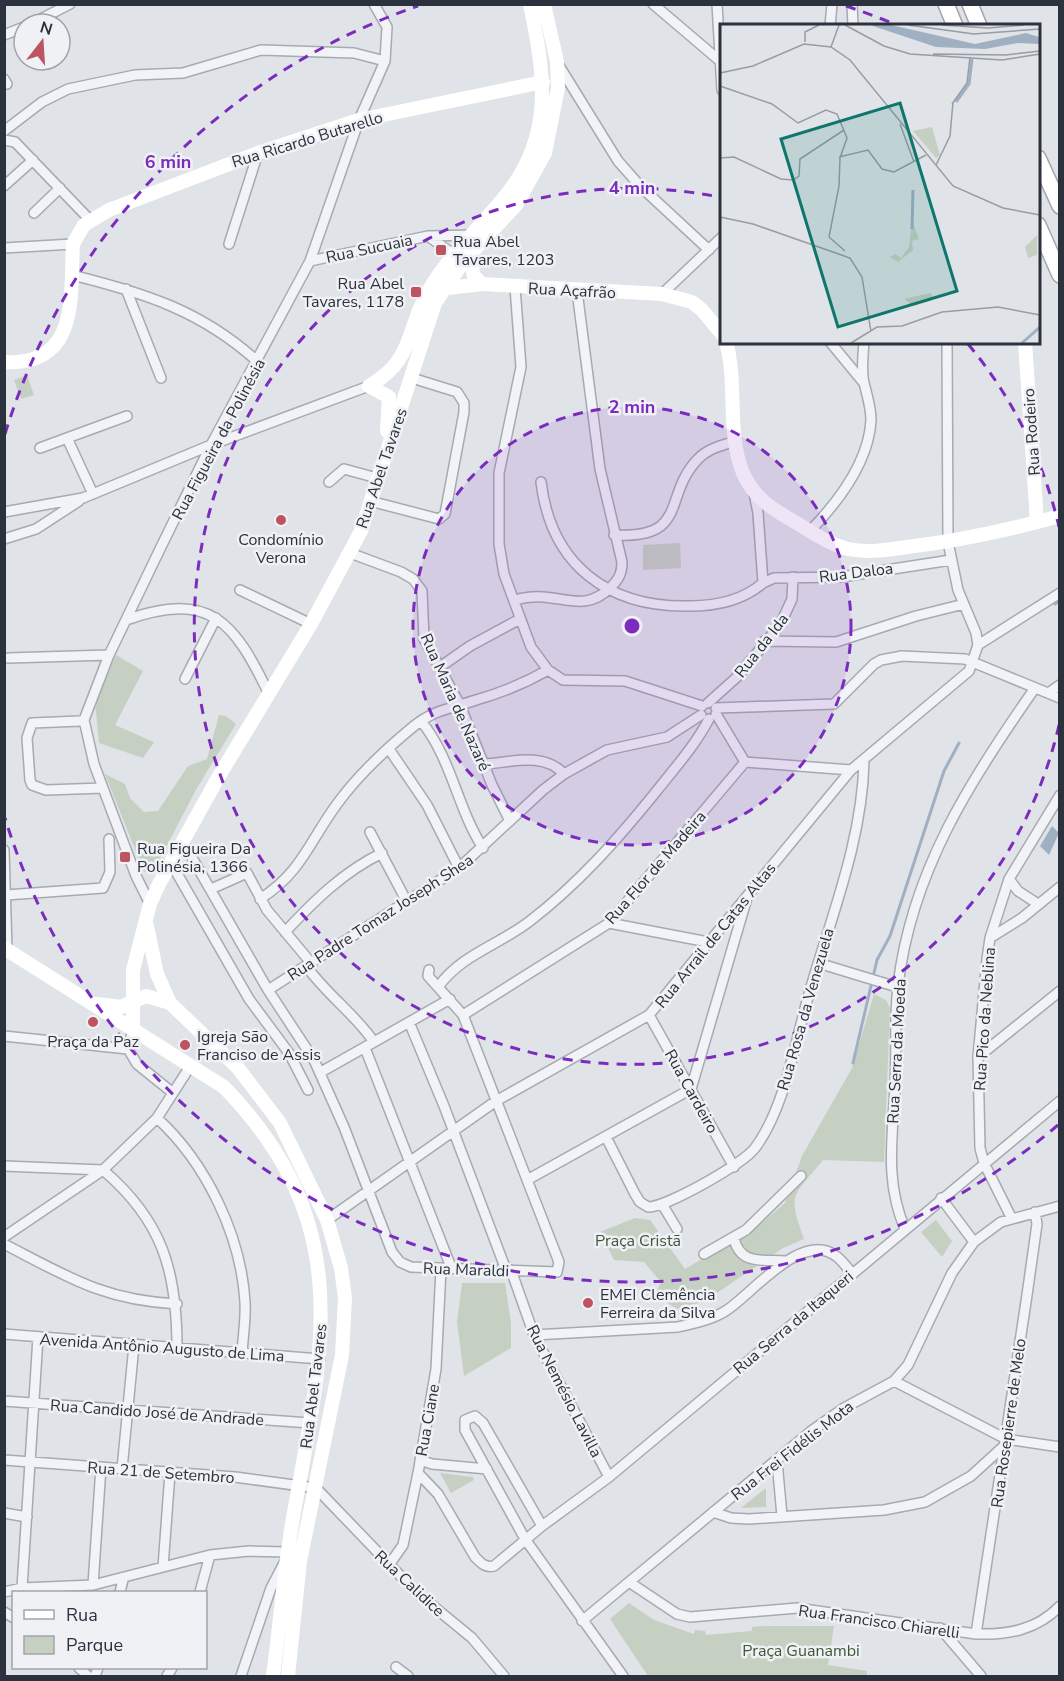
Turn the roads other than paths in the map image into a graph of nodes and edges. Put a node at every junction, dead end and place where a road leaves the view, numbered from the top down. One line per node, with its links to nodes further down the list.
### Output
1 (70, 4): 11 (street)
2 (374, 4): 16 (street, Rua Figueira da Polinésia)
3 (530, 4): 19 (street)
4 (544, 4): 18 (street, Rua Abel Tavares)
5 (653, 4): 17 (street)
6 (717, 4): 17 (street)
7 (832, 4): 12 (street)
8 (852, 4): 13 (street)
9 (946, 4): 14 (main road)
10 (970, 4): 15 (main road)
11 (55, 12)
12 (830, 24)
13 (853, 24)
14 (954, 24)
15 (978, 24)
16 (385, 61): 20 (street, Rua Figueira da Polinésia); 21 (street)
17 (720, 61)
18 (557, 62): 34 (street, Rua Abel Tavares); 39 (street)
19 (543, 82): 20 (street, Rua Ricardo Butarello); 32 (street)
20 (359, 120): 23 (street, Rua Ricardo Butarello); 42 (street, Rua Figueira da Polinésia)
21 (4, 131)
22 (4, 140): 24 (street)
23 (258, 153): 30 (street, Rua Ricardo Butarello); 37 (street)
24 (33, 160): 26 (street); 27 (street)
25 (1040, 163): 28 (main road)
26 (4, 186)
27 (60, 188): 29 (street); 30 (street)
28 (1059, 206)
29 (34, 213)
30 (90, 220): 36 (street, Rua Ricardo Butarello)
31 (1040, 230): 44 (main road)
32 (469, 234): 33 (street, Rua Sucuaia); 34 (street, Rua Sucuaia); 40 (street)
33 (428, 236): 40 (street, Rua Sucuaia); 42 (street, Rua Sucuaia)
34 (488, 236): 41 (street, Rua Abel Tavares)
35 (720, 239): 39 (street)
36 (73, 244): 38 (street); 43 (street)
37 (229, 244)
38 (4, 248)
39 (709, 250): 51 (street)
40 (453, 254): 49 (street)
41 (469, 255): 45 (street); 47 (street, Rua Abel Tavares)
42 (310, 261): 59 (street, Rua Figueira da Polinésia)
43 (72, 274): 48 (street); 58 (street)
44 (1059, 275)
45 (482, 284): 46 (street, Rua Açafrão); 47 (street, Rua Açafrão)
46 (515, 287): 50 (street, Rua Açafrão); 91 (street)
47 (443, 288): 49 (street, Rua Açafrão); 61 (street, Rua Abel Tavares)
48 (126, 289): 59 (street); 60 (street)
49 (428, 290): 63 (street)
50 (577, 291): 51 (street, Rua Açafrão); 81 (street)
51 (662, 294): 52 (street, Rua Açafrão)
52 (720, 332)
53 (726, 344): 66 (street)
54 (832, 344): 62 (street)
55 (864, 344): 62 (street)
56 (947, 344): 83 (street)
57 (1024, 344): 79 (street, Rua Rodeiro)
58 (4, 362)
59 (258, 362): 67 (street, Rua Figueira da Polinésia)
60 (161, 378)
61 (412, 378): 69 (street, Rua Abel Tavares); 76 (street)
62 (863, 381): 80 (street)
63 (369, 386): 67 (street); 69 (street)
64 (127, 416): 65 (street)
65 (67, 438): 68 (street); 74 (street)
66 (735, 441): 73 (street); 81 (street)
67 (212, 445): 74 (street); 95 (street, Rua Figueira da Polinésia)
68 (40, 448)
69 (382, 460): 70 (street, Rua Abel Tavares)
70 (377, 478): 71 (street); 76 (street, Rua Abel Tavares)
71 (329, 482)
72 (541, 482): 89 (street, Rua Daloa)
73 (754, 493): 80 (street); 87 (street)
74 (93, 494): 75 (street)
75 (83, 498): 77 (street); 82 (street)
76 (370, 501): 84 (street, Rua Abel Tavares)
77 (4, 512)
78 (1059, 516): 79 (street)
79 (1037, 522): 83 (street)
80 (810, 531): 83 (street)
81 (615, 535): 89 (street)
82 (4, 539)
83 (948, 542): 85 (street)
84 (350, 553): 96 (street, Rua Abel Tavares); 102 (street, Rua Maria de Nazaré)
85 (951, 560): 86 (street, Rua Daloa); 92 (street)
86 (793, 577): 87 (street, Rua Daloa); 97 (street, Rua da Ida)
87 (763, 583): 89 (street, Rua Daloa)
88 (240, 590): 96 (street)
89 (607, 590): 91 (street)
90 (1059, 594): 98 (street)
91 (515, 600): 94 (street)
92 (964, 604): 97 (street); 98 (street)
93 (216, 618): 95 (street); 104 (street); 108 (street)
94 (520, 619): 102 (street); 103 (street)
95 (126, 620): 99 (street, Rua Figueira da Polinésia)
96 (311, 624): 108 (street, Rua Abel Tavares)
97 (764, 641): 111 (street, Rua da Ida)
98 (978, 645): 101 (street)
99 (109, 655): 100 (street); 120 (street, Rua Figueira da Polinésia)
100 (8, 658)
101 (973, 662): 106 (street); 111 (street); 115 (street, Rua Arrail de Catas Altas)
102 (440, 667): 110 (street, Rua Maria de Nazaré)
103 (548, 670): 110 (street); 111 (street)
104 (185, 679)
105 (1059, 685): 107 (street)
106 (1035, 688): 107 (street); 153 (street, Rua Serra da Moeda)
107 (1050, 692): 109 (street)
108 (269, 694): 125 (street, Rua Abel Tavares)
109 (1059, 698)
110 (460, 705): 113 (street); 117 (street, Rua Maria de Nazaré)
111 (709, 711): 116 (street); 119 (street, Rua Padre Tomaz Joseph Shea); 154 (street)
112 (80, 721): 120 (street)
113 (421, 721): 114 (street); 126 (street, Rua Maria de Nazaré)
114 (389, 749): 130 (street); 138 (street)
115 (864, 759): 118 (street, Rua Arrail de Catas Altas); 148 (street, Rua Rosa da Venezuela)
116 (746, 762): 118 (street); 143 (street, Rua Flor de Madeira)
117 (485, 764): 119 (street); 122 (street, Rua Maria de Nazaré)
118 (851, 770): 136 (street, Rua Arrail de Catas Altas)
119 (564, 774): 122 (street, Rua Padre Tomaz Joseph Shea)
120 (103, 788): 131 (street, Rua Figueira da Polinésia)
121 (1059, 795): 132 (street, Rua Pico da Neblina)
122 (510, 821): 126 (street, Rua Padre Tomaz Joseph Shea)
123 (370, 832): 128 (street)
124 (109, 839): 137 (street)
125 (183, 842): 129 (street, Rua Abel Tavares); 135 (street, Rua Maraldi)
126 (483, 848): 130 (street, Rua Padre Tomaz Joseph Shea)
127 (4, 850): 137 (street)
128 (382, 853): 139 (street); 144 (street)
129 (171, 864): 133 (street, Rua Abel Tavares); 175 (street)
130 (459, 868): 139 (street, Rua Padre Tomaz Joseph Shea)
131 (136, 876): 133 (street); 140 (street)
132 (1010, 879): 141 (street); 145 (street, Rua Pico da Neblina)
133 (159, 884): 140 (street, Rua Abel Tavares)
134 (1059, 887): 141 (street)
135 (211, 889): 138 (street); 155 (street, Rua Maraldi)
136 (748, 893): 146 (street, Rua Arrail de Catas Altas); 174 (street)
137 (6, 895): 147 (street)
138 (261, 899): 144 (street)
139 (407, 902): 149 (street, Rua Padre Tomaz Joseph Shea)
140 (150, 904): 142 (street, Rua Abel Tavares)
141 (1038, 904): 145 (street)
142 (146, 921): 150 (street, Rua Abel Tavares); 152 (street, Rua Abel Tavares)
143 (609, 923): 146 (street); 161 (street, Rua Flor de Madeira)
144 (285, 932): 149 (street)
145 (990, 938): 169 (street, Rua Pico da Neblina)
146 (708, 942): 162 (street, Rua Arrail de Catas Altas)
147 (6, 949): 158 (street)
148 (821, 964): 153 (street); 187 (street, Rua Rosa da Venezuela)
149 (309, 965): 155 (street, Rua Padre Tomaz Joseph Shea); 166 (street)
150 (133, 970): 152 (street); 159 (street, Rua Abel Tavares)
151 (429, 970): 154 (street, Rua Maraldi)
152 (157, 974): 160 (street, Rua Abel Tavares)
153 (894, 986): 198 (street, Rua Serra da Moeda)
154 (438, 987): 157 (street, Rua Maraldi)
155 (268, 990): 172 (street, Rua Maraldi)
156 (1059, 992): 169 (street)
157 (450, 999): 161 (street, Rua Maraldi); 163 (street)
158 (93, 1003): 159 (street); 164 (street)
159 (132, 1003): 160 (street); 164 (street, Rua Abel Tavares)
160 (170, 1003): 171 (street, Rua Abel Tavares)
161 (463, 1015): 178 (street, Rua Maraldi)
162 (649, 1015): 174 (street, Rua Cardeiro); 178 (street, Rua Arrail de Catas Altas)
163 (408, 1022): 166 (street); 182 (street, Rua Nemésio Lavilla)
164 (132, 1029): 168 (street); 170 (street, Rua Abel Tavares)
165 (4, 1036): 168 (street)
166 (374, 1042): 167 (street)
167 (365, 1048): 172 (street); 184 (street)
168 (128, 1049): 177 (street)
169 (978, 1057): 185 (street, Rua Pico da Neblina)
170 (190, 1065): 173 (street, Rua Abel Tavares); 177 (street)
171 (238, 1068): 173 (street); 176 (street, Rua Abel Tavares)
172 (321, 1072): 191 (street, Rua Maraldi)
173 (224, 1087): 180 (street, Rua Abel Tavares)
174 (691, 1089): 183 (street); 187 (street, Rua Cardeiro)
175 (308, 1090)
176 (258, 1092): 180 (street); 197 (street, Rua Abel Tavares)
177 (173, 1093): 181 (street)
178 (496, 1101): 182 (street, Rua Arrail de Catas Altas); 190 (street, Rua Maraldi)
179 (1059, 1101): 185 (street, Rua Serra da Itaqueri)
180 (243, 1106): 211 (street, Rua Abel Tavares)
181 (157, 1118): 188 (street); 220 (street)
182 (452, 1131): 184 (street, Rua Arrail de Catas Altas); 208 (street, Rua Nemésio Lavilla)
183 (606, 1137): 190 (street); 193 (street)
184 (410, 1162): 191 (street, Rua Arrail de Catas Altas); 206 (street)
185 (984, 1163): 192 (street, Rua Serra da Itaqueri); 196 (street, Rua Pico da Neblina)
186 (4, 1166): 188 (street)
187 (734, 1167): 193 (street, Rua Rosa da Venezuela)
188 (103, 1170): 200 (street); 212 (street)
189 (801, 1176): 201 (street)
190 (527, 1180): 208 (street, Rua Maraldi)
191 (369, 1191): 197 (street, Rua Arrail de Catas Altas); 207 (street, Rua Maraldi)
192 (941, 1198): 198 (street, Rua Serra da Itaqueri); 202 (street)
193 (662, 1204): 199 (street)
194 (1059, 1206): 195 (street, Rua Frei Fidélis Mota)
195 (1035, 1212): 196 (street, Rua Frei Fidélis Mota); 227 (street, Rua Rosepierre de Melo)
196 (1011, 1218): 202 (street, Rua Frei Fidélis Mota)
197 (327, 1220): 210 (street, Rua Abel Tavares)
198 (905, 1228): 209 (street, Rua Serra da Itaqueri)
199 (677, 1229)
200 (4, 1236)
201 (734, 1238): 204 (street); 205 (street)
202 (974, 1242): 222 (street, Rua Frei Fidélis Mota)
203 (4, 1244): 212 (street)
204 (704, 1254)
205 (786, 1261): 209 (street); 216 (street)
206 (451, 1267): 207 (street, Rua Maraldi); 208 (street, Rua Maraldi)
207 (441, 1269): 230 (street, Rua Ciane)
208 (508, 1270): 216 (street, Rua Nemésio Lavilla)
209 (852, 1273): 238 (street, Rua Serra da Itaqueri)
210 (345, 1298): 211 (street); 214 (street, Rua Abel Tavares)
211 (322, 1299): 213 (street, Rua Abel Tavares)
212 (177, 1305): 219 (street)
213 (322, 1330): 214 (street); 221 (street, Rua Abel Tavares)
214 (344, 1333): 240 (street, Rua Abel Tavares)
215 (4, 1334): 217 (street, Avenida Antônio Augusto de Lima)
216 (534, 1335): 238 (street, Rua Nemésio Lavilla)
217 (38, 1337): 218 (street, Avenida Antônio Augusto de Lima); 224 (street)
218 (134, 1345): 219 (street, Avenida Antônio Augusto de Lima); 225 (street)
219 (177, 1348): 220 (street, Avenida Antônio Augusto de Lima)
220 (242, 1353): 221 (street, Avenida Antônio Augusto de Lima)
221 (320, 1359): 226 (street, Rua Abel Tavares)
222 (894, 1381): 227 (street); 231 (street, Rua Frei Fidélis Mota)
223 (4, 1401): 224 (street, Rua Candido José de Andrade)
224 (34, 1404): 225 (street, Rua Candido José de Andrade); 232 (street)
225 (128, 1408): 226 (street, Rua Candido José de Andrade); 234 (street)
226 (310, 1424): 239 (street, Rua Abel Tavares)
227 (1006, 1442): 228 (street); 243 (street); 263 (street, Rua Rosepierre de Melo)
228 (1059, 1447)
229 (4, 1460): 232 (street, Rua 21 de Setembro)
230 (420, 1460): 235 (street); 237 (street, Rua Ciane)
231 (777, 1461): 241 (street, Rua Frei Fidélis Mota); 243 (street)
232 (30, 1462): 233 (street, Rua 21 de Setembro); 244 (street)
233 (101, 1467): 234 (street, Rua 21 de Setembro); 253 (street)
234 (122, 1469): 236 (street, Rua 21 de Setembro)
235 (487, 1469): 245 (street); 246 (street)
236 (170, 1473): 239 (street, Rua 21 de Setembro); 250 (street)
237 (418, 1473): 246 (street, Rua Serra da Itaqueri); 249 (street, Rua Ciane)
238 (609, 1477): 245 (street, Rua Serra da Itaqueri)
239 (299, 1484): 240 (street, Rua 21 de Setembro); 248 (street, Rua Abel Tavares)
240 (316, 1488): 249 (street, Rua Calidice); 267 (street, Rua Abel Tavares)
241 (713, 1512): 243 (street); 252 (street, Rua Frei Fidélis Mota)
242 (4, 1513): 244 (street)
243 (782, 1516)
244 (27, 1517): 254 (street)
245 (542, 1526): 246 (street, Rua Serra da Itaqueri)
246 (525, 1539): 260 (street)
247 (210, 1555): 248 (street); 250 (street); 256 (street)
248 (286, 1557): 265 (street); 266 (street, Rua Abel Tavares)
249 (389, 1565): 269 (street, Rua Calidice)
250 (164, 1567): 251 (street)
251 (123, 1580): 253 (street); 255 (street)
252 (629, 1582): 260 (street, Rua Frei Fidélis Mota); 262 (street, Rua Francisco Chiarelli)
253 (93, 1585): 254 (street)
254 (22, 1588): 257 (street)
255 (120, 1591)
256 (201, 1591)
257 (4, 1592)
258 (1059, 1606): 259 (street, Rua Francisco Chiarelli)
259 (1052, 1614): 261 (street); 263 (street, Rua Francisco Chiarelli)
260 (582, 1621): 270 (street)
261 (1059, 1623)
262 (940, 1628): 263 (street, Rua Francisco Chiarelli); 271 (street)
263 (976, 1634)
264 (396, 1667): 268 (street)
265 (241, 1677)
266 (273, 1677)
267 (288, 1677)
268 (408, 1677)
269 (504, 1677)
270 (623, 1677)
271 (981, 1677)

